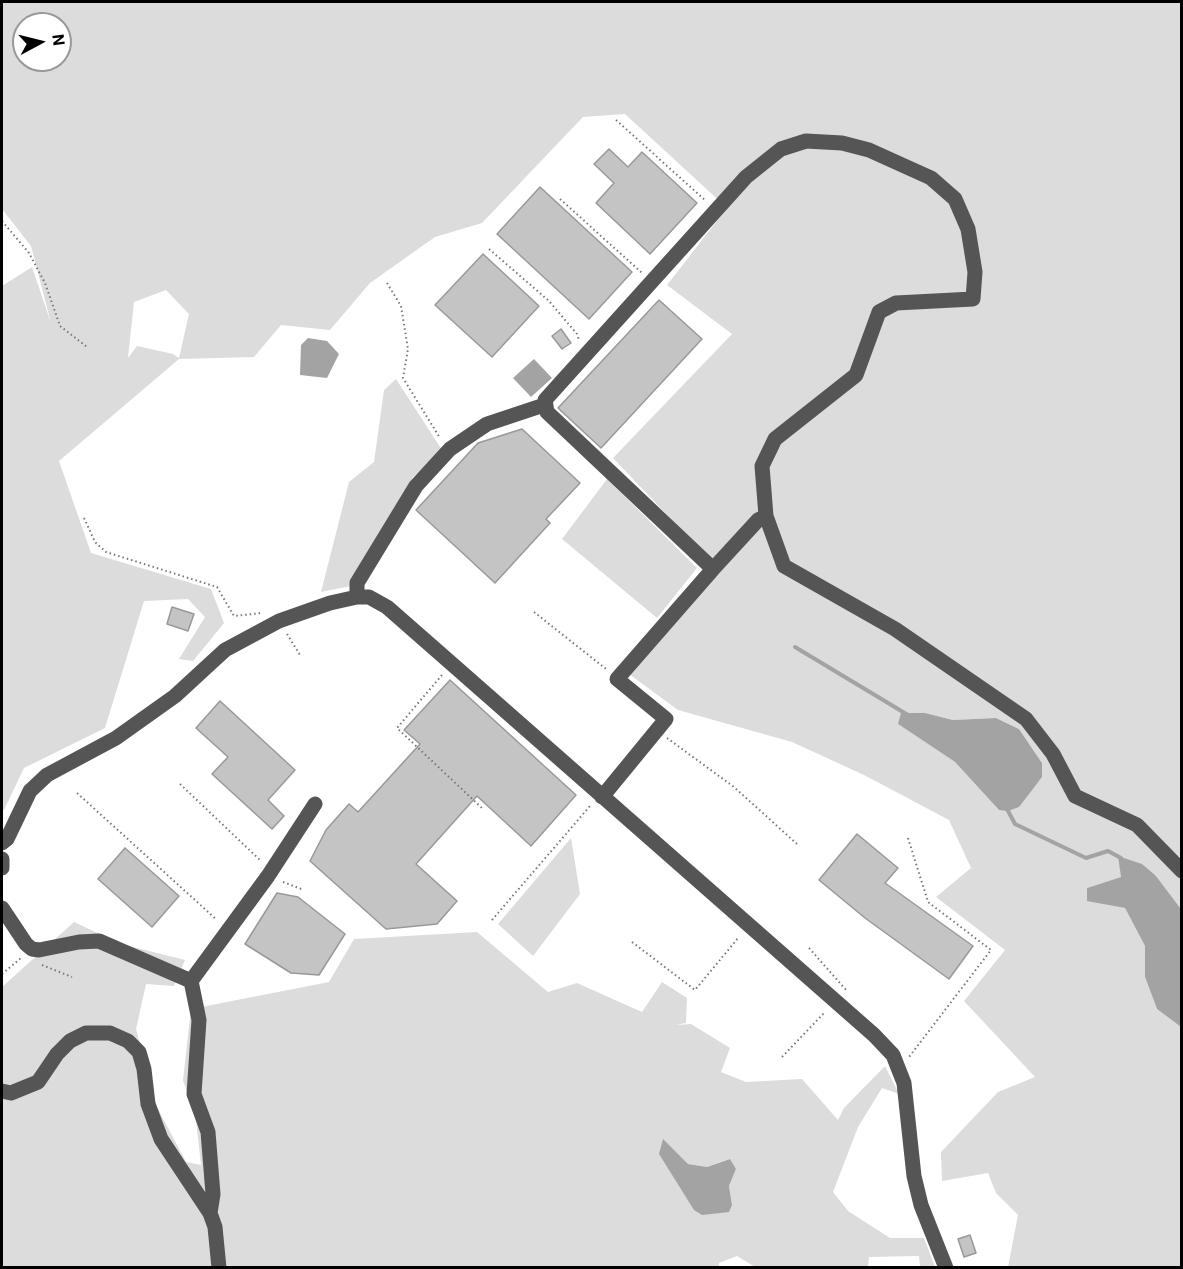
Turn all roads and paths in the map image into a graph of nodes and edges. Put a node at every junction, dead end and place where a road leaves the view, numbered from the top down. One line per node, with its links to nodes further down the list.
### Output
1 (616, 120): 3 (path)
2 (560, 199): 6 (path)
3 (715, 208): 6 (street); 12 (street)
4 (2, 221): 8 (path)
5 (489, 249): 9 (path)
6 (651, 281): 9 (street)
7 (387, 283): 11 (path)
8 (87, 347)
9 (584, 357): 10 (street)
10 (544, 405): 11 (street); 14 (street)
11 (450, 449): 15 (street)
12 (766, 516): 14 (street); 33 (street)
13 (84, 519): 16 (path)
14 (713, 569): 21 (street)
15 (357, 597): 18 (street); 20 (street)
16 (267, 611)
17 (534, 612): 21 (path)
18 (279, 621): 19 (path); 29 (street)
19 (300, 655)
20 (452, 664): 25 (street); 27 (path)
21 (617, 679): 22 (street)
22 (657, 731): 25 (street); 30 (path)
23 (180, 784): 34 (path)
24 (77, 793): 39 (path)
25 (602, 797): 37 (path); 38 (street)
26 (315, 804): 34 (street)
27 (484, 810)
28 (908, 838): 47 (path)
29 (2, 843)
30 (797, 844)
31 (2, 860): 32 (street)
32 (2, 868)
33 (1182, 871)
34 (268, 876): 35 (path); 39 (street)
35 (304, 891)
36 (2, 908): 41 (street)
37 (492, 920)
38 (749, 926): 40 (path); 45 (street)
39 (228, 931): 44 (street)
40 (632, 942)
41 (32, 955): 42 (path); 43 (path); 44 (street)
42 (2, 974)
43 (72, 976)
44 (191, 981): 49 (street)
45 (835, 1001): 46 (path); 47 (street)
46 (782, 1058)
47 (899, 1068): 51 (street)
48 (2, 1091): 49 (street)
49 (210, 1213): 50 (street)
50 (219, 1268)
51 (946, 1268)

